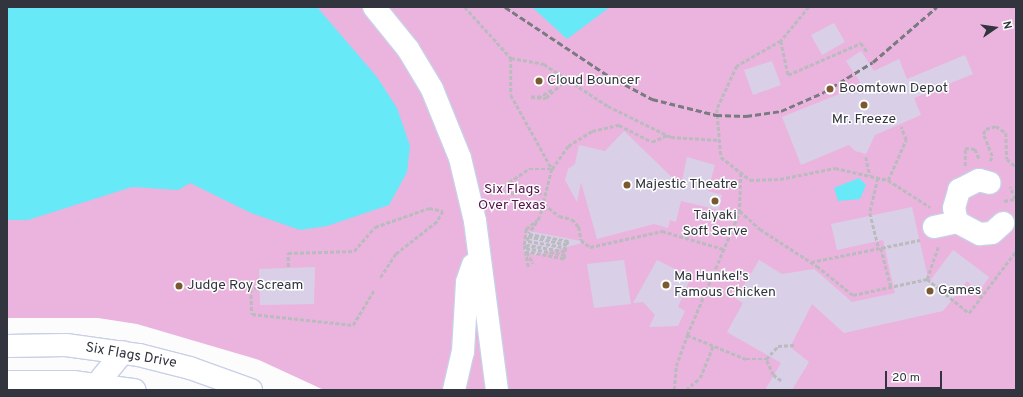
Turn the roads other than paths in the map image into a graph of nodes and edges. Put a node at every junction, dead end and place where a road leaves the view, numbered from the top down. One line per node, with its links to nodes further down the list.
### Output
1 (374, 7): 6 (street)
2 (990, 183): 3 (street)
3 (957, 222): 4 (street); 5 (street)
4 (1003, 223)
5 (935, 232)
6 (478, 251): 13 (street); 14 (street)
7 (7, 346): 8 (street, Six Flags Drive)
8 (123, 352): 10 (street); 12 (street, Six Flags Drive)
9 (7, 382): 10 (street)
10 (97, 384): 11 (street)
11 (134, 390)
12 (251, 390)
13 (454, 390)
14 (497, 390)

